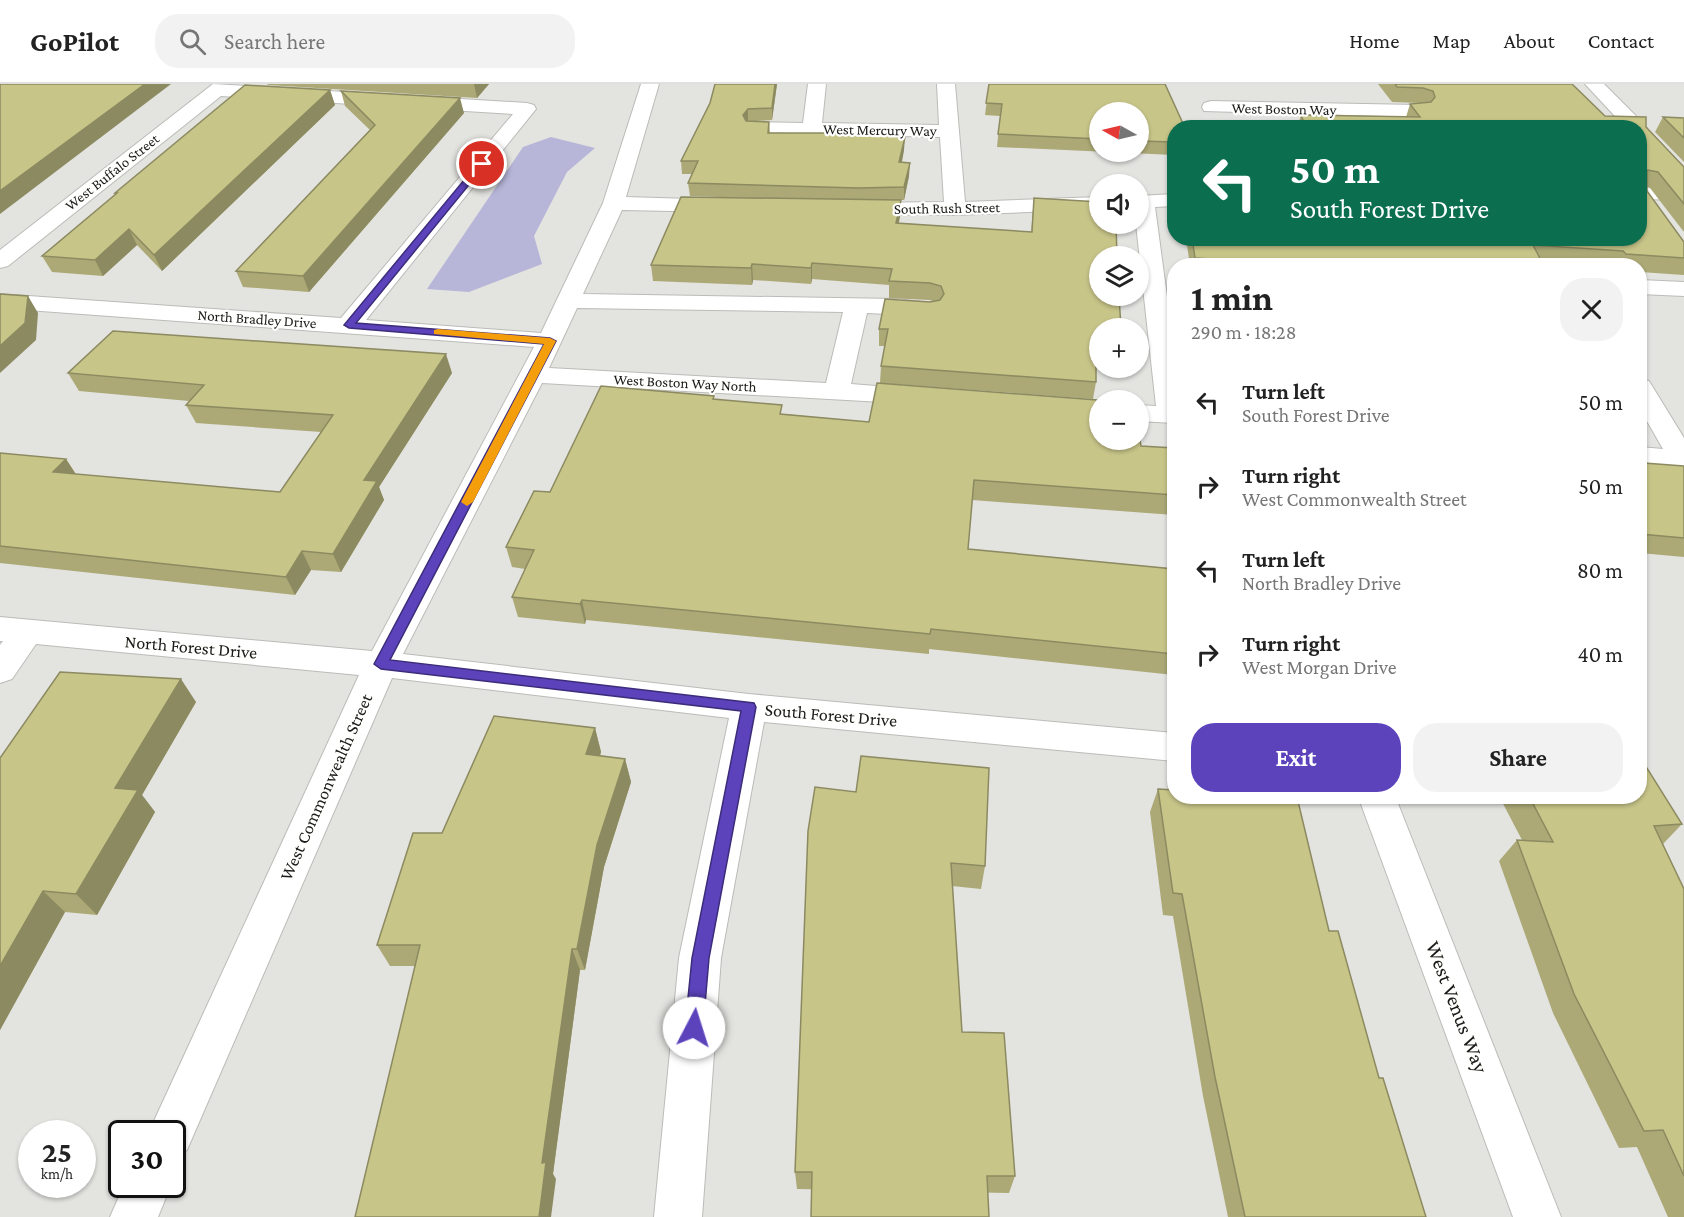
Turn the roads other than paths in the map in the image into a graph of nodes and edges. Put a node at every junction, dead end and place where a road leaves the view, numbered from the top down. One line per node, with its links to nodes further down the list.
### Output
1 (650, 84): 19 (street, West Commonwealth Street)
2 (817, 84): 12 (street, West Mercury Way)
3 (945, 84): 13 (street, West Mercury Way)
4 (1594, 84): 10 (street)
5 (220, 87): 26 (street, West Buffalo Street); 34 (street)
6 (1346, 93): 7 (street, West Boston Way)
7 (1357, 110): 8 (street, West Boston Way); 9 (street, West Boston Way)
8 (1418, 111)
9 (1216, 120)
10 (1633, 120)
11 (756, 128): 12 (street, West Mercury Way)
12 (812, 129): 13 (street, West Mercury Way)
13 (949, 131): 23 (street, West Mercury Way)
14 (1647, 193): 15 (street)
15 (1684, 194)
16 (1167, 200): 17 (street)
17 (1149, 202)
18 (1647, 202): 24 (street)
19 (614, 203): 21 (street); 31 (street, West Commonwealth Street)
20 (1089, 204): 23 (street, South Rush Street)
21 (744, 206)
22 (835, 208): 23 (street, South Rush Street)
23 (955, 209)
24 (1654, 211)
25 (1149, 232): 28 (street)
26 (0, 261)
27 (1647, 287): 29 (street)
28 (1164, 288): 35 (street)
29 (1684, 289)
30 (0, 301): 34 (street, North Bradley Drive)
31 (569, 301): 32 (street); 36 (street, West Commonwealth Street)
32 (857, 305): 33 (street); 38 (street)
33 (929, 309)
34 (349, 325): 36 (street, North Bradley Drive)
35 (1167, 336)
36 (550, 341): 37 (street, West Commonwealth Street)
37 (533, 375): 38 (street, West Boston Way North); 46 (street, West Commonwealth Street)
38 (837, 390): 39 (street, West Boston Way North)
39 (943, 398)
40 (1647, 399): 44 (street)
41 (1149, 413): 42 (street)
42 (1167, 415)
43 (1647, 457): 44 (street)
44 (1683, 460)
45 (14, 631): 46 (street, North Forest Drive); 47 (street)
46 (381, 664): 48 (street, South Forest Drive); 51 (street, West Commonwealth Street)
47 (0, 670)
48 (749, 707): 49 (street, South Forest Drive); 54 (street)
49 (1167, 746)
50 (1379, 804): 55 (street, West Venus Way)
51 (177, 1120)
52 (142, 1198): 53 (street)
53 (134, 1217)
54 (678, 1217)
55 (1537, 1217)

